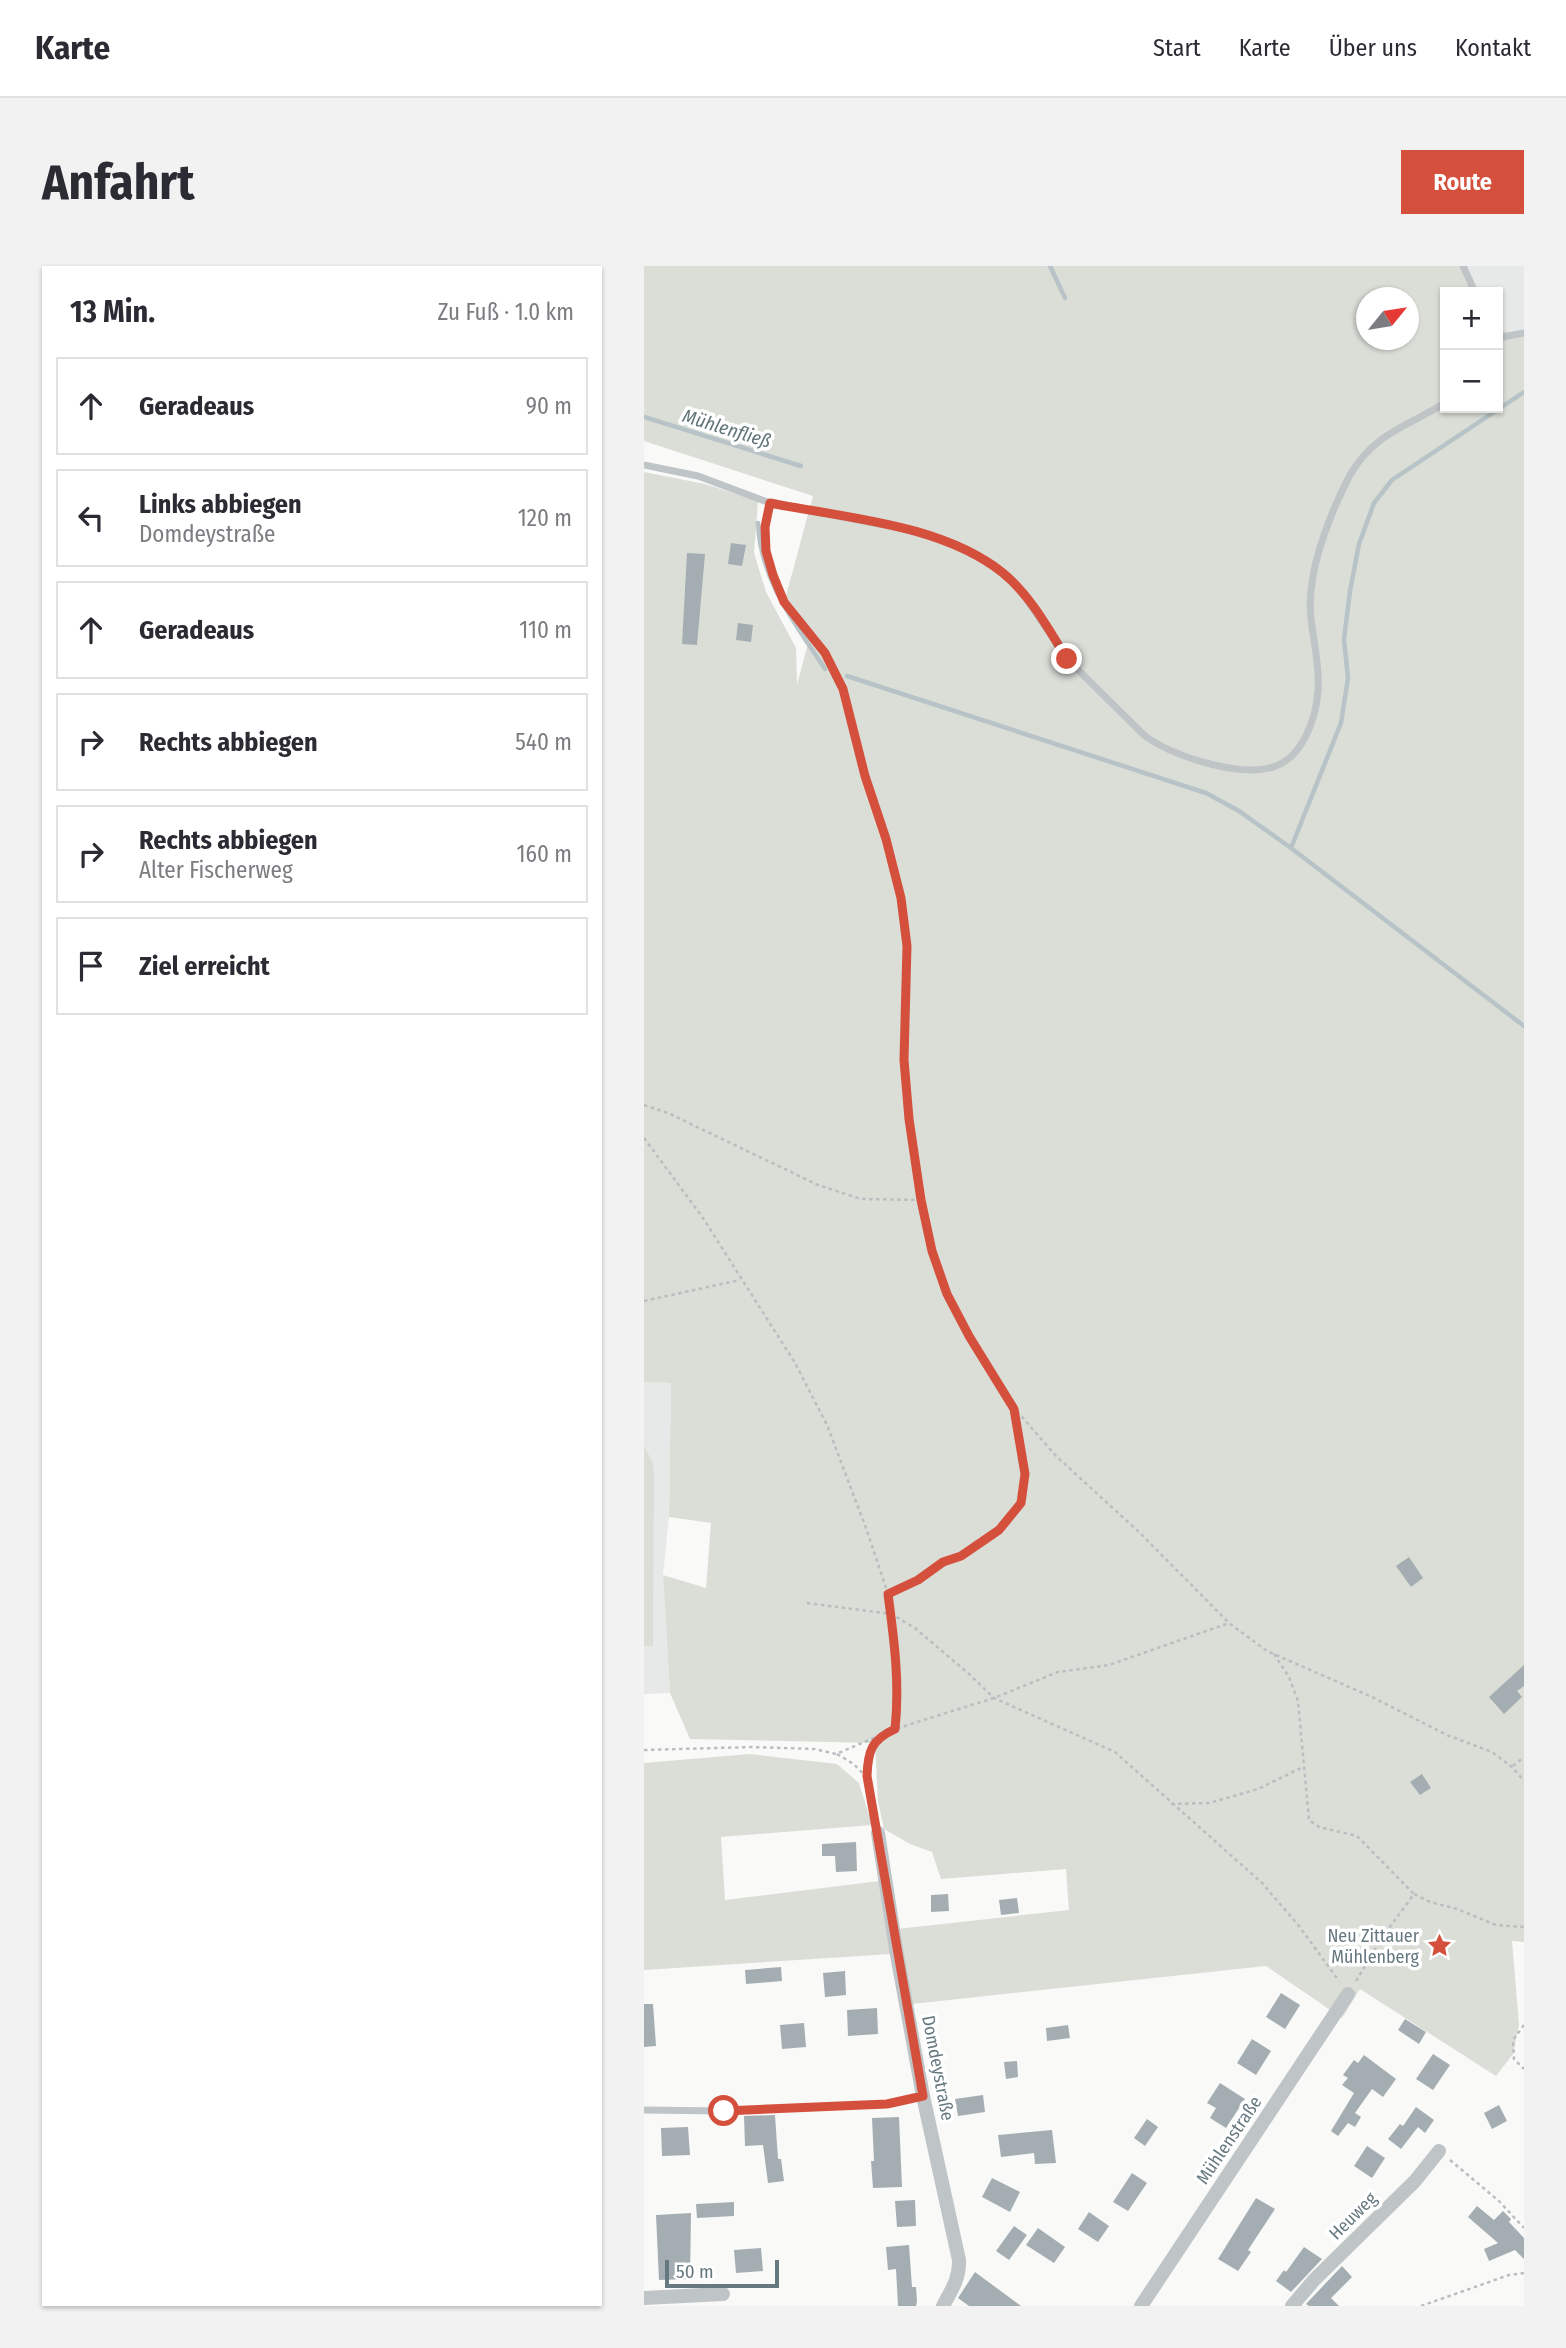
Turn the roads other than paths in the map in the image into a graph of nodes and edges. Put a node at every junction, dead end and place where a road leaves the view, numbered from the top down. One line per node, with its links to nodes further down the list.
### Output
1 (1462, 266): 2 (lane)
2 (1472, 287)
3 (1524, 334): 4 (lane)
4 (1503, 337)
5 (1440, 406): 6 (lane)
6 (644, 466)
7 (877, 1833): 9 (street, Domdeystraße)
8 (1348, 1994): 15 (street, Mühlenstraße)
9 (923, 2096): 10 (lane); 14 (street, Domdeystraße)
10 (644, 2110)
11 (1439, 2151): 16 (street, Heuweg)
12 (723, 2294): 13 (street)
13 (644, 2298)
14 (943, 2306)
15 (1141, 2306)
16 (1292, 2306)

